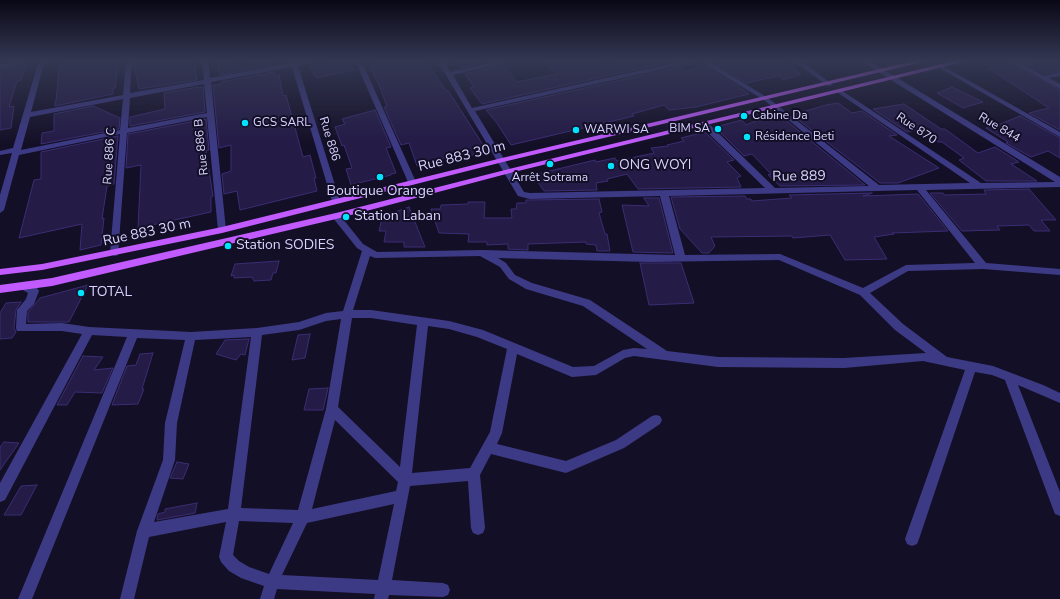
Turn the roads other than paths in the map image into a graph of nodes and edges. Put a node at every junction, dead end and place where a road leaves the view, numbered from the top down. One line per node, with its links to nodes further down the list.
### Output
1 (35, 88): 20 (street)
2 (127, 88): 15 (street, Rue 886 C)
3 (172, 88): 15 (street)
4 (208, 88): 19 (street, Rue 886 B)
5 (302, 88): 35 (street, Rue 886)
6 (370, 88): 28 (street)
7 (458, 88): 18 (street)
8 (571, 88): 18 (street)
9 (749, 88): 16 (street)
10 (816, 88): 16 (main road, Rue 883 30 m)
11 (853, 88): 14 (main road)
12 (908, 88): 29 (street, Rue 844)
13 (978, 88): 23 (street)
14 (839, 91): 17 (main road); 30 (street, Rue 870)
15 (126, 97): 20 (street); 22 (street, Rue 886 C)
16 (766, 99): 17 (street); 26 (main road, Rue 883 30 m)
17 (775, 107): 21 (main road); 31 (street)
18 (471, 110): 26 (street)
19 (210, 114): 22 (street); 38 (street, Rue 886 B)
20 (27, 116): 24 (street)
21 (704, 124): 27 (main road); 33 (street)
22 (124, 132): 24 (street); 40 (street, Rue 886 C)
23 (1060, 134)
24 (16, 151): 25 (street); 36 (street)
25 (0, 153)
26 (502, 160): 27 (street); 28 (main road, Rue 883 30 m)
27 (509, 171): 34 (street, Rue 889); 37 (main road)
28 (412, 182): 35 (main road, Rue 883 30 m)
29 (1060, 183): 30 (street, Rue 889)
30 (979, 186): 32 (street, Rue 889)
31 (877, 188): 32 (street, Rue 889); 33 (street, Rue 889)
32 (920, 188): 43 (street)
33 (773, 191): 34 (street, Rue 889)
34 (664, 194): 42 (street)
35 (336, 202): 38 (main road, Rue 883 30 m)
36 (0, 210)
37 (336, 216): 39 (street); 46 (main road)
38 (222, 230): 40 (main road, Rue 883 30 m)
39 (367, 250): 41 (street); 49 (street)
40 (115, 253): 44 (main road, Rue 883 30 m)
41 (482, 253): 42 (street); 56 (street)
42 (681, 259): 48 (street)
43 (983, 266): 45 (street); 48 (street)
44 (0, 272)
45 (1060, 272)
46 (24, 286): 47 (main road); 51 (street)
47 (0, 290)
48 (862, 292): 57 (street)
49 (347, 314): 50 (street); 53 (street); 61 (street)
50 (423, 322): 55 (street); 65 (street)
51 (89, 331): 52 (street); 66 (street)
52 (134, 332): 54 (street); 77 (street)
53 (257, 332): 54 (street); 69 (street)
54 (190, 336): 72 (street)
55 (513, 346): 56 (street); 63 (street)
56 (665, 355): 57 (street)
57 (944, 361): 58 (street)
58 (972, 366): 59 (street); 73 (street)
59 (1009, 376): 60 (street); 68 (street)
60 (1060, 398)
61 (332, 409): 65 (street); 70 (street)
62 (656, 420): 63 (street)
63 (488, 447): 64 (street)
64 (474, 474): 65 (street); 71 (street)
65 (405, 480): 67 (street)
66 (0, 496)
67 (402, 496): 70 (street); 76 (street)
68 (1060, 509)
69 (234, 514): 70 (street); 72 (street); 74 (street)
70 (303, 517): 74 (street)
71 (478, 528)
72 (144, 531): 78 (street)
73 (912, 538)
74 (272, 582): 76 (street); 79 (street)
75 (443, 590): 76 (street)
76 (382, 593)
77 (25, 599)
78 (127, 599)
79 (267, 599)

